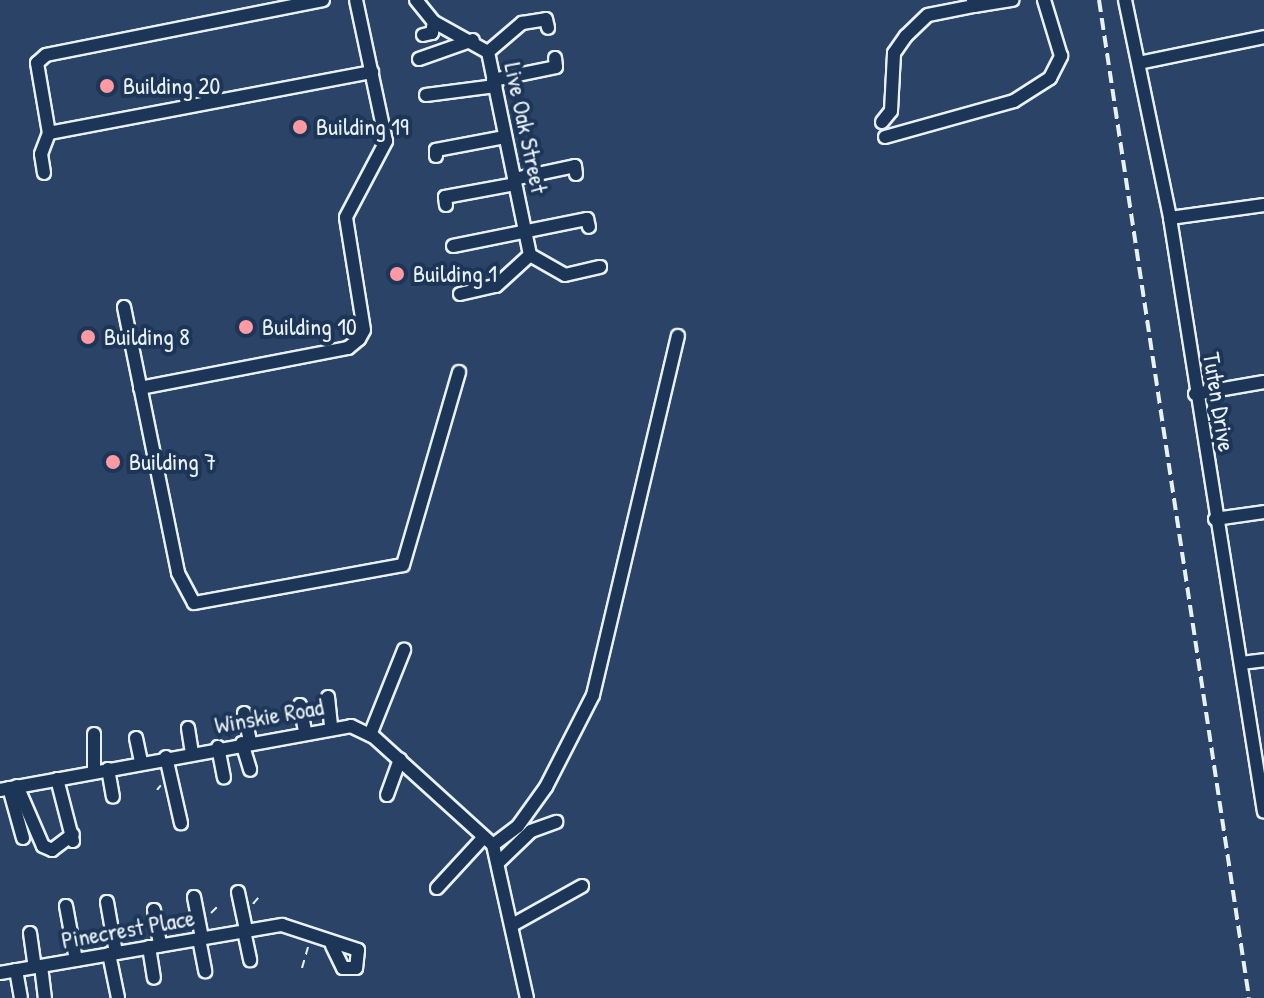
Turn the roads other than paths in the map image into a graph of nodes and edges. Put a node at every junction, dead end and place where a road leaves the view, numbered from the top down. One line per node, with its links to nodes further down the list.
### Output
1 (323, 0): 21 (street)
2 (356, 0): 17 (street)
3 (416, 0): 8 (street, Live Oak Street)
4 (1013, 0): 7 (street)
5 (1044, 0): 23 (street)
6 (1125, 0): 16 (street, Tuten Drive)
7 (973, 3): 20 (street)
8 (434, 22): 10 (street); 12 (street, Live Oak Street)
9 (548, 28): 13 (street)
10 (423, 35)
11 (1264, 37): 16 (street)
12 (473, 40): 13 (street, Live Oak Street); 15 (street)
13 (488, 52): 18 (street, Live Oak Street)
14 (555, 58): 18 (street)
15 (419, 59)
16 (1139, 63): 31 (street, Tuten Drive)
17 (372, 72): 21 (street); 41 (street)
18 (494, 83): 19 (street); 22 (street, Live Oak Street)
19 (426, 95)
20 (882, 122)
21 (49, 133): 25 (street)
22 (505, 137): 24 (street); 27 (street, Live Oak Street)
23 (885, 137)
24 (436, 156)
25 (44, 173)
26 (576, 174): 27 (street)
27 (515, 182): 28 (street); 32 (street, Live Oak Street)
28 (445, 197)
29 (1264, 205): 31 (street)
30 (587, 218): 32 (street)
31 (1170, 218): 42 (street, Tuten Drive)
32 (525, 230): 33 (street); 34 (street, Live Oak Street)
33 (454, 246)
34 (530, 255): 35 (street); 36 (street)
35 (600, 267)
36 (460, 294)
37 (124, 307): 41 (street)
38 (678, 336): 75 (street)
39 (459, 372): 41 (street)
40 (1264, 382): 42 (street)
41 (140, 388)
42 (1195, 394): 44 (street, Tuten Drive)
43 (1264, 512): 44 (street)
44 (1215, 519): 47 (street, Tuten Drive)
45 (404, 650): 55 (street)
46 (1264, 660): 47 (street)
47 (1241, 663): 71 (street, Tuten Drive)
48 (328, 697): 51 (street)
49 (300, 705): 53 (street)
50 (244, 713): 57 (street)
51 (331, 726): 53 (street, Winskie Road); 55 (street, Winskie Road)
52 (188, 728): 59 (street)
53 (305, 731): 57 (street, Winskie Road)
54 (94, 734): 64 (street)
55 (370, 735): 61 (street, Winskie Road)
56 (136, 738): 62 (street)
57 (246, 742): 58 (street, Winskie Road); 63 (street)
58 (218, 747): 59 (street, Winskie Road); 66 (street)
59 (192, 753): 60 (street, Winskie Road)
60 (166, 757): 62 (street, Winskie Road); 73 (street)
61 (400, 759): 69 (street); 75 (street, Winskie Road)
62 (141, 762): 65 (street, Winskie Road)
63 (250, 770)
64 (94, 771): 65 (street, Winskie Road); 67 (street, Winskie Road)
65 (116, 772): 70 (street)
66 (224, 777)
67 (57, 779): 68 (street, Winskie Road); 68 (street)
68 (9, 788): 74 (street)
69 (387, 795)
70 (113, 797)
71 (1263, 812)
72 (556, 822): 76 (street)
73 (181, 823)
74 (23, 838)
75 (488, 841): 76 (street, Winskie Road); 78 (street)
76 (500, 861): 84 (street, Winskie Road)
77 (582, 886): 84 (street)
78 (437, 888)
79 (238, 892): 85 (street)
80 (194, 897): 87 (street)
81 (107, 902): 90 (street)
82 (66, 906): 91 (street)
83 (154, 910): 89 (street)
84 (514, 924): 101 (street, Winskie Road)
85 (245, 931): 87 (street, Pinecrest Place); 88 (street, Pinecrest Place); 92 (street)
86 (30, 933): 93 (street)
87 (201, 938): 89 (street, Pinecrest Place); 95 (street)
88 (332, 945)
89 (154, 946): 90 (street, Pinecrest Place); 97 (street)
90 (113, 953): 91 (street, Pinecrest Place); 100 (street)
91 (76, 960): 93 (street, Pinecrest Place)
92 (250, 960)
93 (38, 966): 94 (street, Pinecrest Place); 99 (street)
94 (16, 970): 96 (street, Pinecrest Place); 98 (street)
95 (205, 971)
96 (0, 973)
97 (154, 978)
98 (21, 998)
99 (45, 998)
100 (118, 998)
101 (527, 998)

